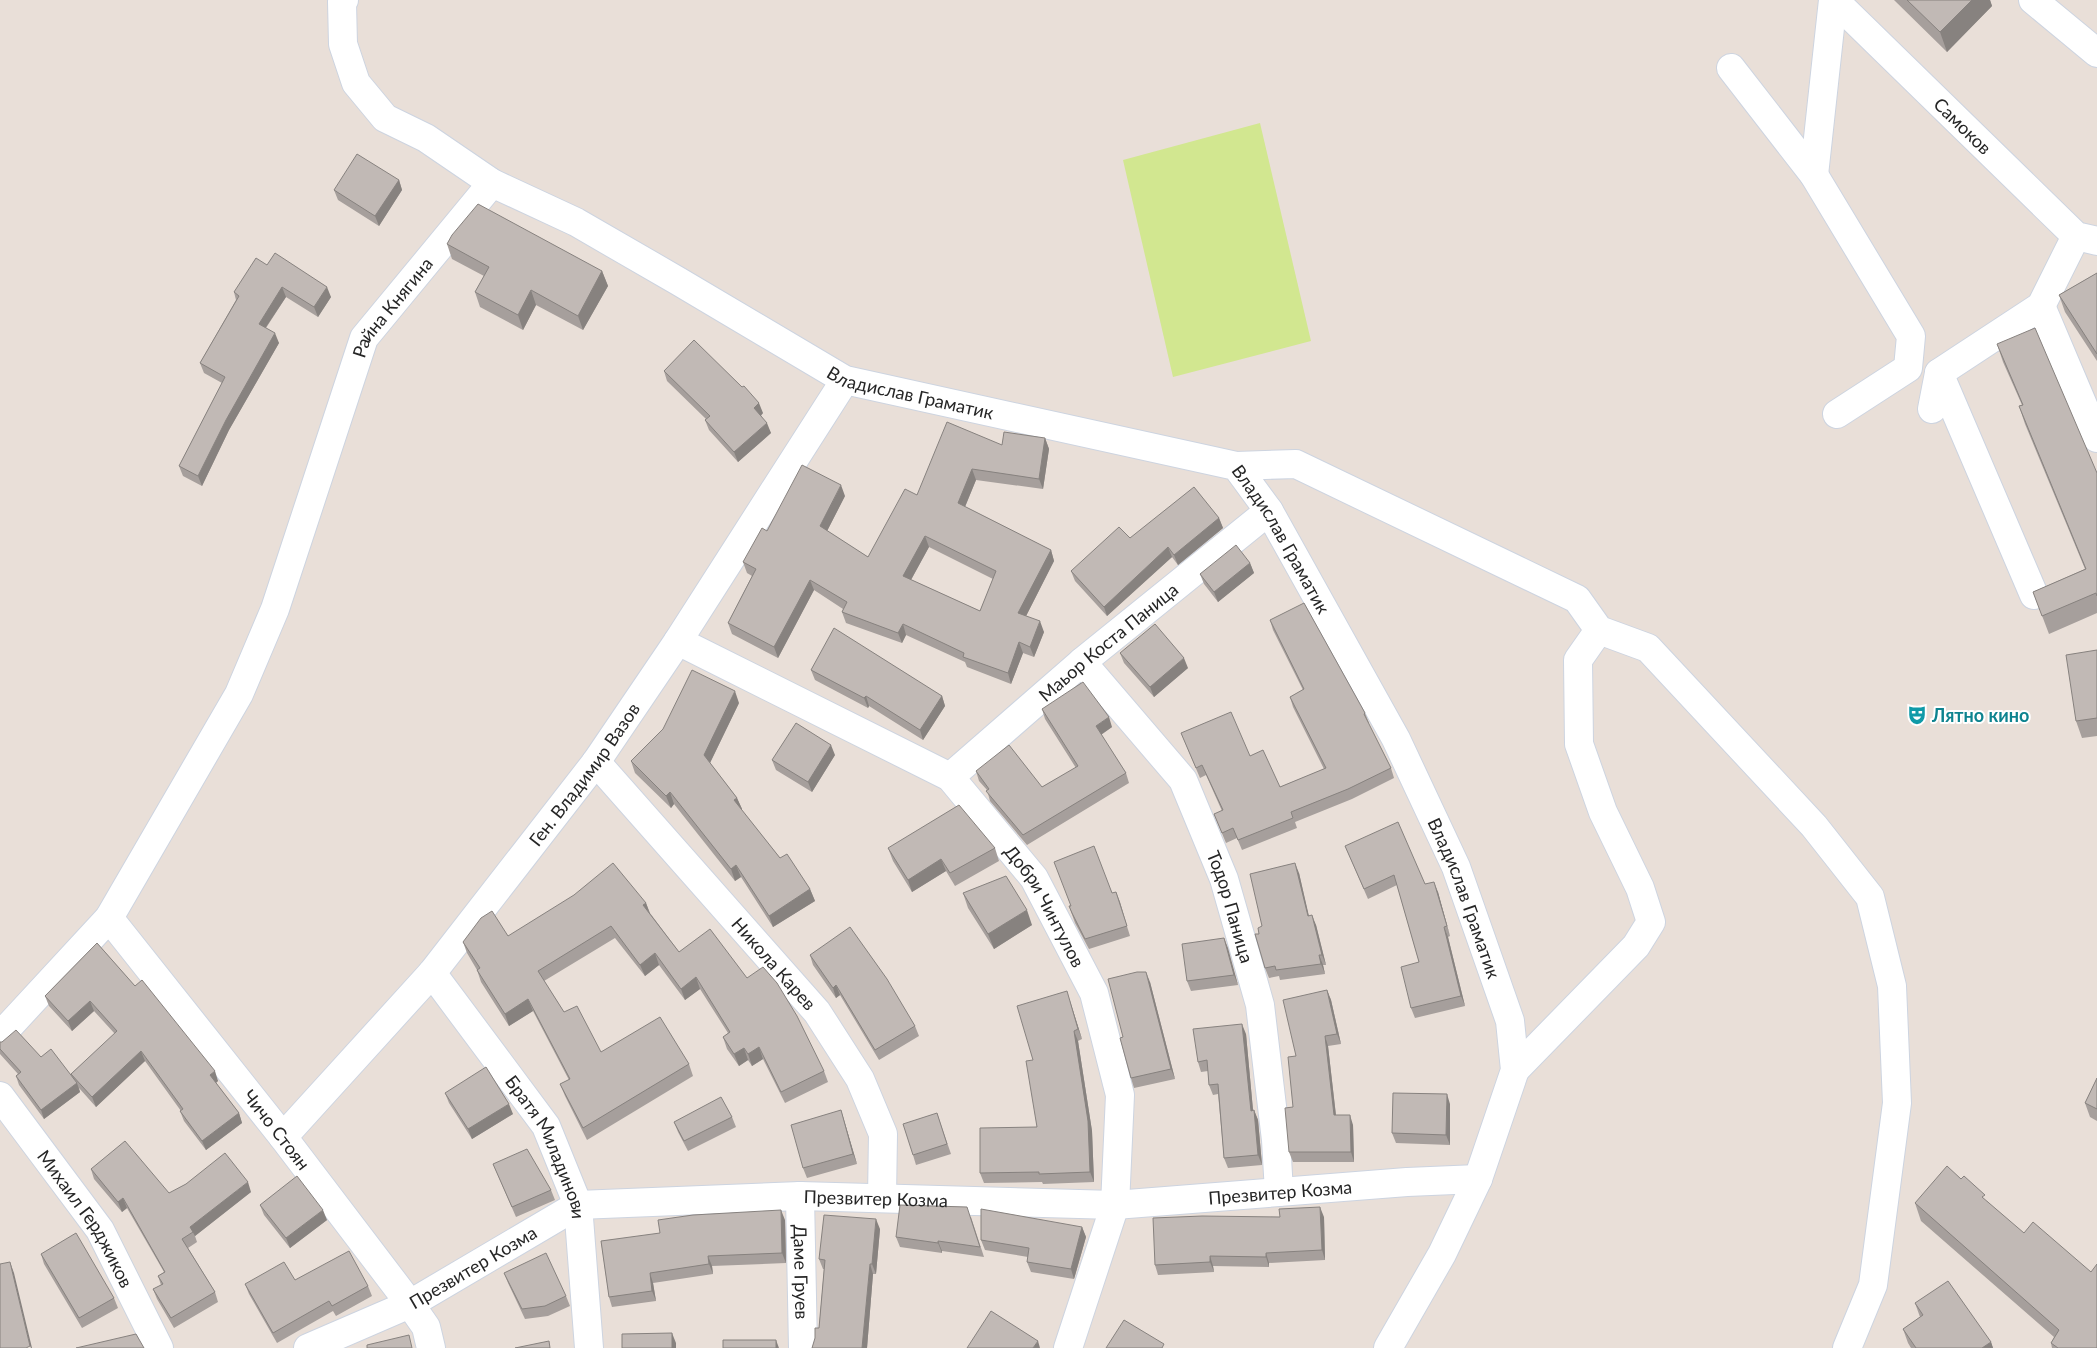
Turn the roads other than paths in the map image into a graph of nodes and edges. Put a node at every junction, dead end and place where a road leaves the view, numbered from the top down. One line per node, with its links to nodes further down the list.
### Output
1 (344, 0): 7 (street)
2 (1834, 0): 6 (street); 8 (street, Самоков)
3 (2033, 0): 4 (street)
4 (2097, 53)
5 (1730, 68): 6 (street)
6 (1814, 175): 13 (street)
7 (492, 183): 11 (street, Владислав Граматик); 23 (street, Райна Княгина)
8 (2087, 238): 9 (street)
9 (2041, 306): 10 (street); 14 (street)
10 (1939, 373): 12 (street); 17 (street)
11 (845, 380): 15 (street, Владислав Граматик); 19 (street, Ген. Владимир Вазов)
12 (1932, 409)
13 (1837, 414)
14 (2097, 438)
15 (1236, 466): 16 (street, Владислав Граматик); 18 (street)
16 (1269, 512): 20 (street, Маьор Коста Паница); 26 (street, Владислав Граматик)
17 (2034, 595)
18 (1599, 630): 26 (street); 43 (street)
19 (678, 641): 21 (street, Ген. Владимир Вазов); 22 (street, Добри Чинтулов)
20 (1082, 662): 22 (street, Маьор Коста Паница); 30 (street, Тодор Паница)
21 (596, 762): 24 (street, Ген. Владимир Вазов); 32 (street, Никола Карев)
22 (950, 777): 34 (street, Добри Чинтулов)
23 (109, 918): 25 (street); 28 (street, Чичо Стоян)
24 (432, 973): 28 (street, Ген. Владимир Вазов); 33 (street, Братя Миладинови)
25 (0, 1036)
26 (1514, 1070): 29 (street, Владислав Граматик)
27 (0, 1096): 36 (street, Михаил Герджиков)
28 (283, 1137): 35 (street, Чичо Стоян)
29 (1478, 1178): 30 (street, Презвитер Козма); 42 (street, Владислав Граматик)
30 (1279, 1192): 34 (street, Презвитер Козма)
31 (800, 1196): 32 (street, Презвитер Козма); 33 (street, Презвитер Козма); 40 (street, Даме Груев)
32 (882, 1198): 34 (street, Презвитер Козма)
33 (578, 1204): 35 (street, Презвитер Козма); 39 (street, Братя Миладинови)
34 (1115, 1205): 41 (street, Добри Чинтулов)
35 (410, 1304): 37 (street, Презвитер Козма); 38 (street, Чичо Стоян)
36 (159, 1348)
37 (308, 1348)
38 (432, 1348)
39 (589, 1348)
40 (803, 1348)
41 (1068, 1348)
42 (1388, 1348)
43 (1847, 1348)

